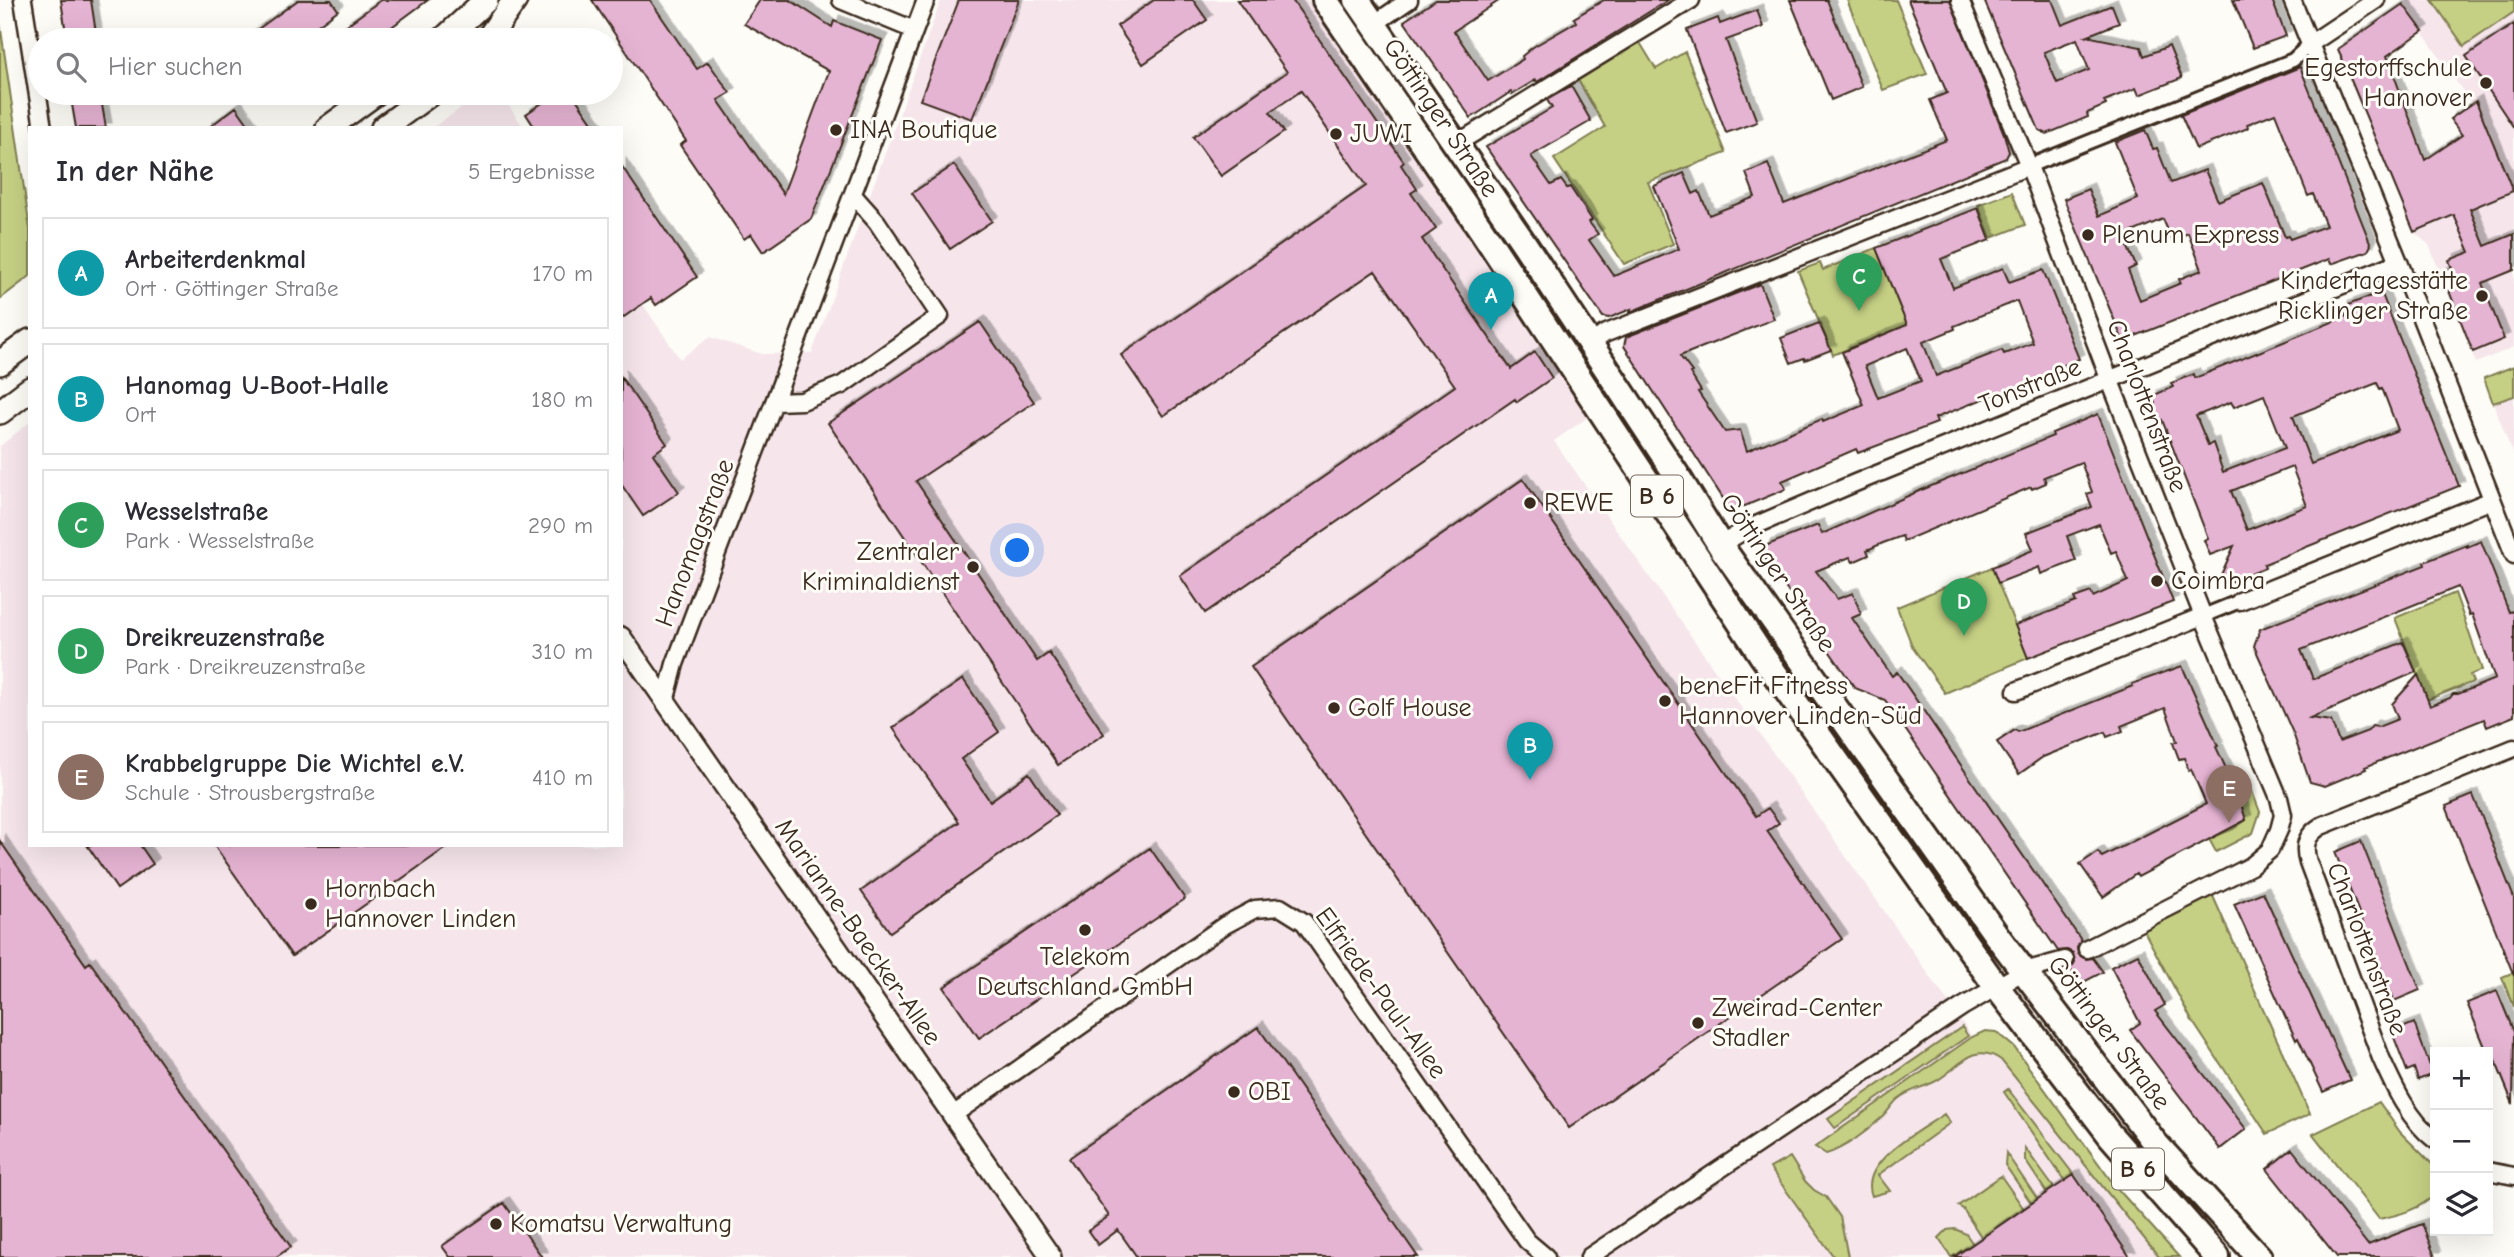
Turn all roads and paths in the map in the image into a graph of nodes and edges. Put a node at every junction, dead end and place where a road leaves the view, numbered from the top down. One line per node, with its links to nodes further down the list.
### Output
1 (23, 0): 17 (street)
2 (486, 0): 14 (main road)
3 (515, 0): 15 (main road)
4 (841, 0): 16 (street)
5 (926, 0): 16 (street, Hanomagstraße)
6 (1325, 0): 48 (main road, Göttinger Straße / B 6)
7 (1357, 0): 13 (main road, Göttinger Straße / B 6)
8 (1409, 0): 13 (street)
9 (1691, 0): 25 (street)
10 (1960, 0): 26 (street, Charlottenstraße)
11 (2292, 0): 18 (street)
12 (2376, 0): 18 (street)
13 (1374, 24): 25 (main road, Göttinger Straße / B 6)
14 (456, 28)
15 (495, 28)
16 (914, 30): 27 (street, Hanomagstraße)
17 (28, 32)
18 (2311, 44): 26 (street); 28 (street)
19 (39, 105): 22 (street)
20 (359, 105): 23 (main road)
21 (415, 105): 24 (main road)
22 (43, 126)
23 (330, 126)
24 (386, 126)
25 (1456, 144): 30 (main road, Göttinger Straße / B 6)
26 (2029, 166): 30 (street); 32 (street, Charlottenstraße)
27 (853, 195): 34 (street, Hanomagstraße); 34 (street)
28 (2399, 262): 32 (street, Tonstraße); 36 (street)
29 (28, 342): 31 (main road)
30 (1590, 345): 37 (main road, Göttinger Straße / B 6)
31 (0, 363)
32 (2110, 381): 37 (street, Tonstraße); 40 (street, Charlottenstraße)
33 (28, 391): 35 (main road)
34 (775, 402): 43 (street, Hanomagstraße)
35 (0, 412)
36 (2492, 500): 38 (street); 39 (street)
37 (1720, 545): 47 (main road, Göttinger Straße / B 6)
38 (2514, 555)
39 (2240, 601): 40 (street)
40 (2203, 616): 42 (street); 45 (street, Charlottenstraße)
41 (623, 640): 43 (street, Marianne-Baecker-Allee)
42 (2016, 691)
43 (665, 702): 49 (street, Marianne-Baecker-Allee)
44 (2514, 748): 50 (street, Charlottenstraße)
45 (2087, 949)
46 (2064, 960): 47 (street)
47 (2024, 971): 48 (street); 57 (main road, Göttinger Straße / B 6)
48 (1996, 986): 55 (street); 56 (main road, Göttinger Straße / B 6)
49 (953, 1115): 53 (street, Marianne-Baecker-Allee); 54 (street, Elfriede-Paul-Allee)
50 (2430, 1135)
51 (2493, 1172): 52 (street)
52 (2514, 1177)
53 (1051, 1257)
54 (1546, 1257)
55 (1589, 1257)
56 (2217, 1257)
57 (2259, 1257)

